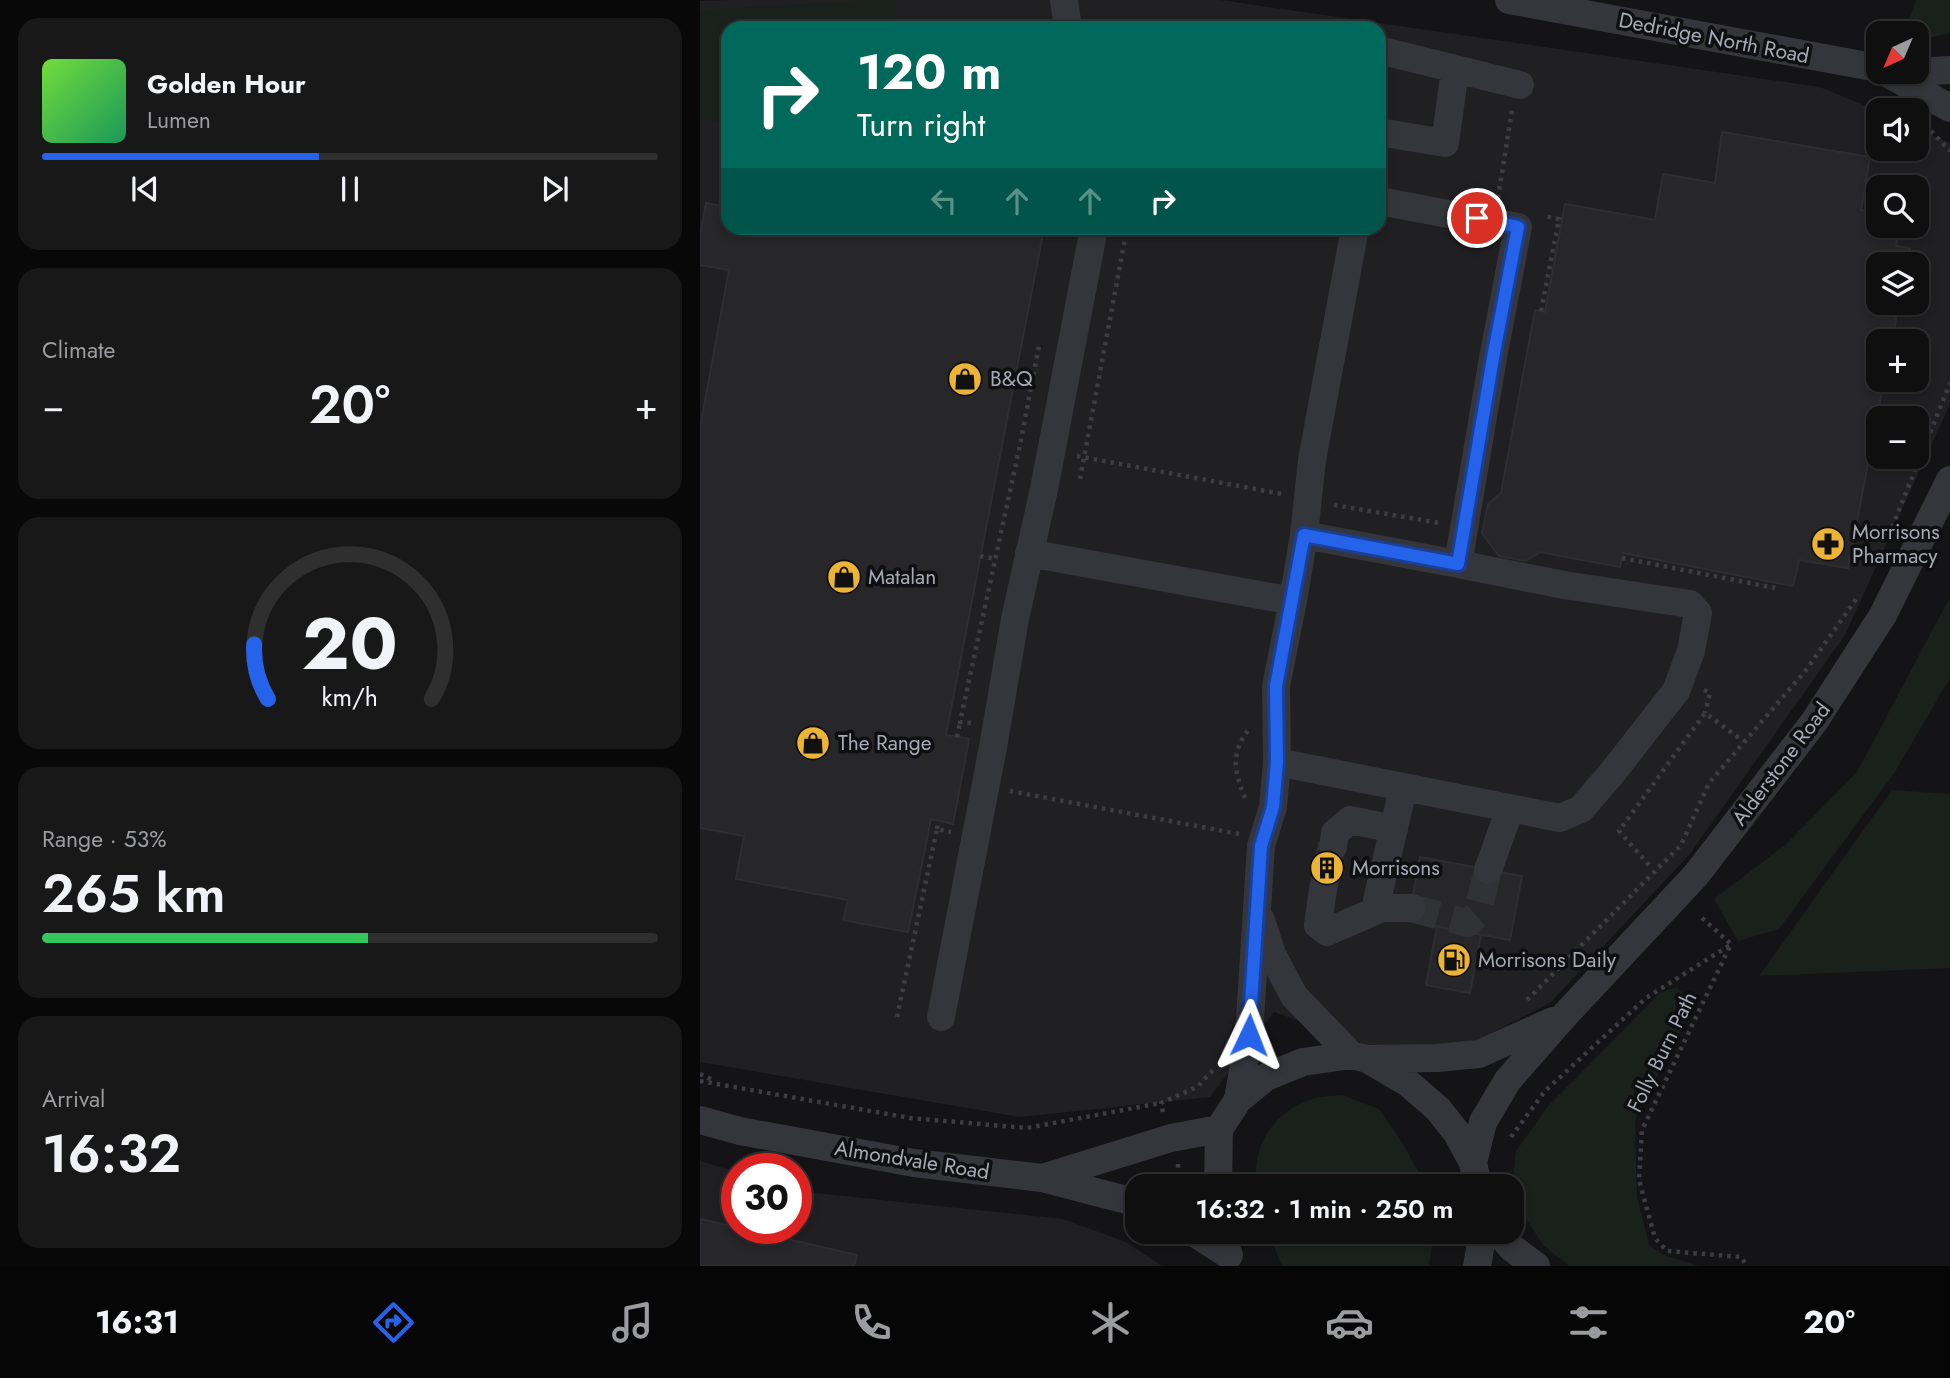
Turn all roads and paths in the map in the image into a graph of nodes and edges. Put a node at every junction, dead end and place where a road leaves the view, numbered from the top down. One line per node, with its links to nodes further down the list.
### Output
1 (1064, 0): 3 (street)
2 (1509, 0): 5 (street, Dedridge North Road)
3 (1067, 21)
4 (1386, 52): 6 (street)
5 (1866, 66)
6 (1455, 70): 10 (street); 12 (street)
7 (1950, 70): 8 (street)
8 (1929, 71)
9 (1907, 84): 11 (street)
10 (1520, 85)
11 (1950, 108)
12 (1386, 133)
13 (1386, 202): 27 (street)
14 (1093, 235): 22 (street)
15 (1125, 235): 23 (path)
16 (1354, 235): 26 (street)
17 (1039, 346): 19 (path)
18 (1014, 380): 19 (path)
19 (1032, 383): 21 (path)
20 (1950, 383): 28 (path)
21 (1020, 444): 22 (path); 32 (path)
22 (1051, 451): 23 (path); 29 (street)
23 (1084, 457): 24 (path); 26 (path)
24 (1080, 479)
25 (1950, 480): 62 (street, Alderstone Road)
26 (1305, 521): 27 (path); 33 (street); 36 (street)
27 (1464, 527): 33 (street)
28 (1888, 538)
29 (1028, 553): 36 (street); 43 (street)
30 (981, 556): 32 (path)
31 (1622, 558): 35 (path)
32 (996, 559): 37 (path)
33 (1458, 564): 46 (street)
34 (1865, 587): 41 (path)
35 (1775, 588)
36 (1293, 601): 42 (street)
37 (960, 722): 39 (path); 40 (path)
38 (1254, 722): 45 (path)
39 (976, 724)
40 (957, 737)
41 (1743, 741): 53 (path); 61 (path)
42 (1277, 762): 44 (street); 56 (street)
43 (986, 787): 48 (path); 64 (street)
44 (1403, 789): 46 (street); 49 (street)
45 (1245, 799)
46 (1510, 809): 54 (street)
47 (939, 821): 50 (path)
48 (1244, 823)
49 (1394, 829): 52 (street); 57 (street)
50 (937, 830): 51 (path); 63 (path)
51 (955, 832)
52 (1332, 847)
53 (1649, 865)
54 (1488, 870)
55 (1323, 889): 57 (street)
56 (1256, 904): 65 (street); 69 (street)
57 (1382, 908): 58 (street)
58 (1410, 908)
59 (1702, 918): 60 (path)
60 (1731, 944): 73 (path); 83 (path, Folly Burn Path)
61 (1519, 1005)
62 (1565, 1015): 65 (street, Alderstone Road); 75 (street, Alderstone Road)
63 (897, 1017)
64 (941, 1017)
65 (1359, 1057): 69 (street, Alderstone Road); 76 (street)
66 (700, 1074): 68 (path)
67 (700, 1081): 68 (path)
68 (722, 1085): 70 (path)
69 (1238, 1100): 72 (street)
70 (1161, 1104)
71 (700, 1120): 77 (street, Almondvale Road)
72 (1219, 1129): 74 (street); 77 (street, Almondvale Road)
73 (1511, 1137)
74 (1218, 1174)
75 (1476, 1174)
76 (1476, 1174)
77 (1042, 1178): 78 (street, Almondvale Road)
78 (1125, 1200)
79 (1481, 1244): 81 (street)
80 (1509, 1244): 82 (street)
81 (1476, 1266)
82 (1536, 1266)
83 (1747, 1266)

